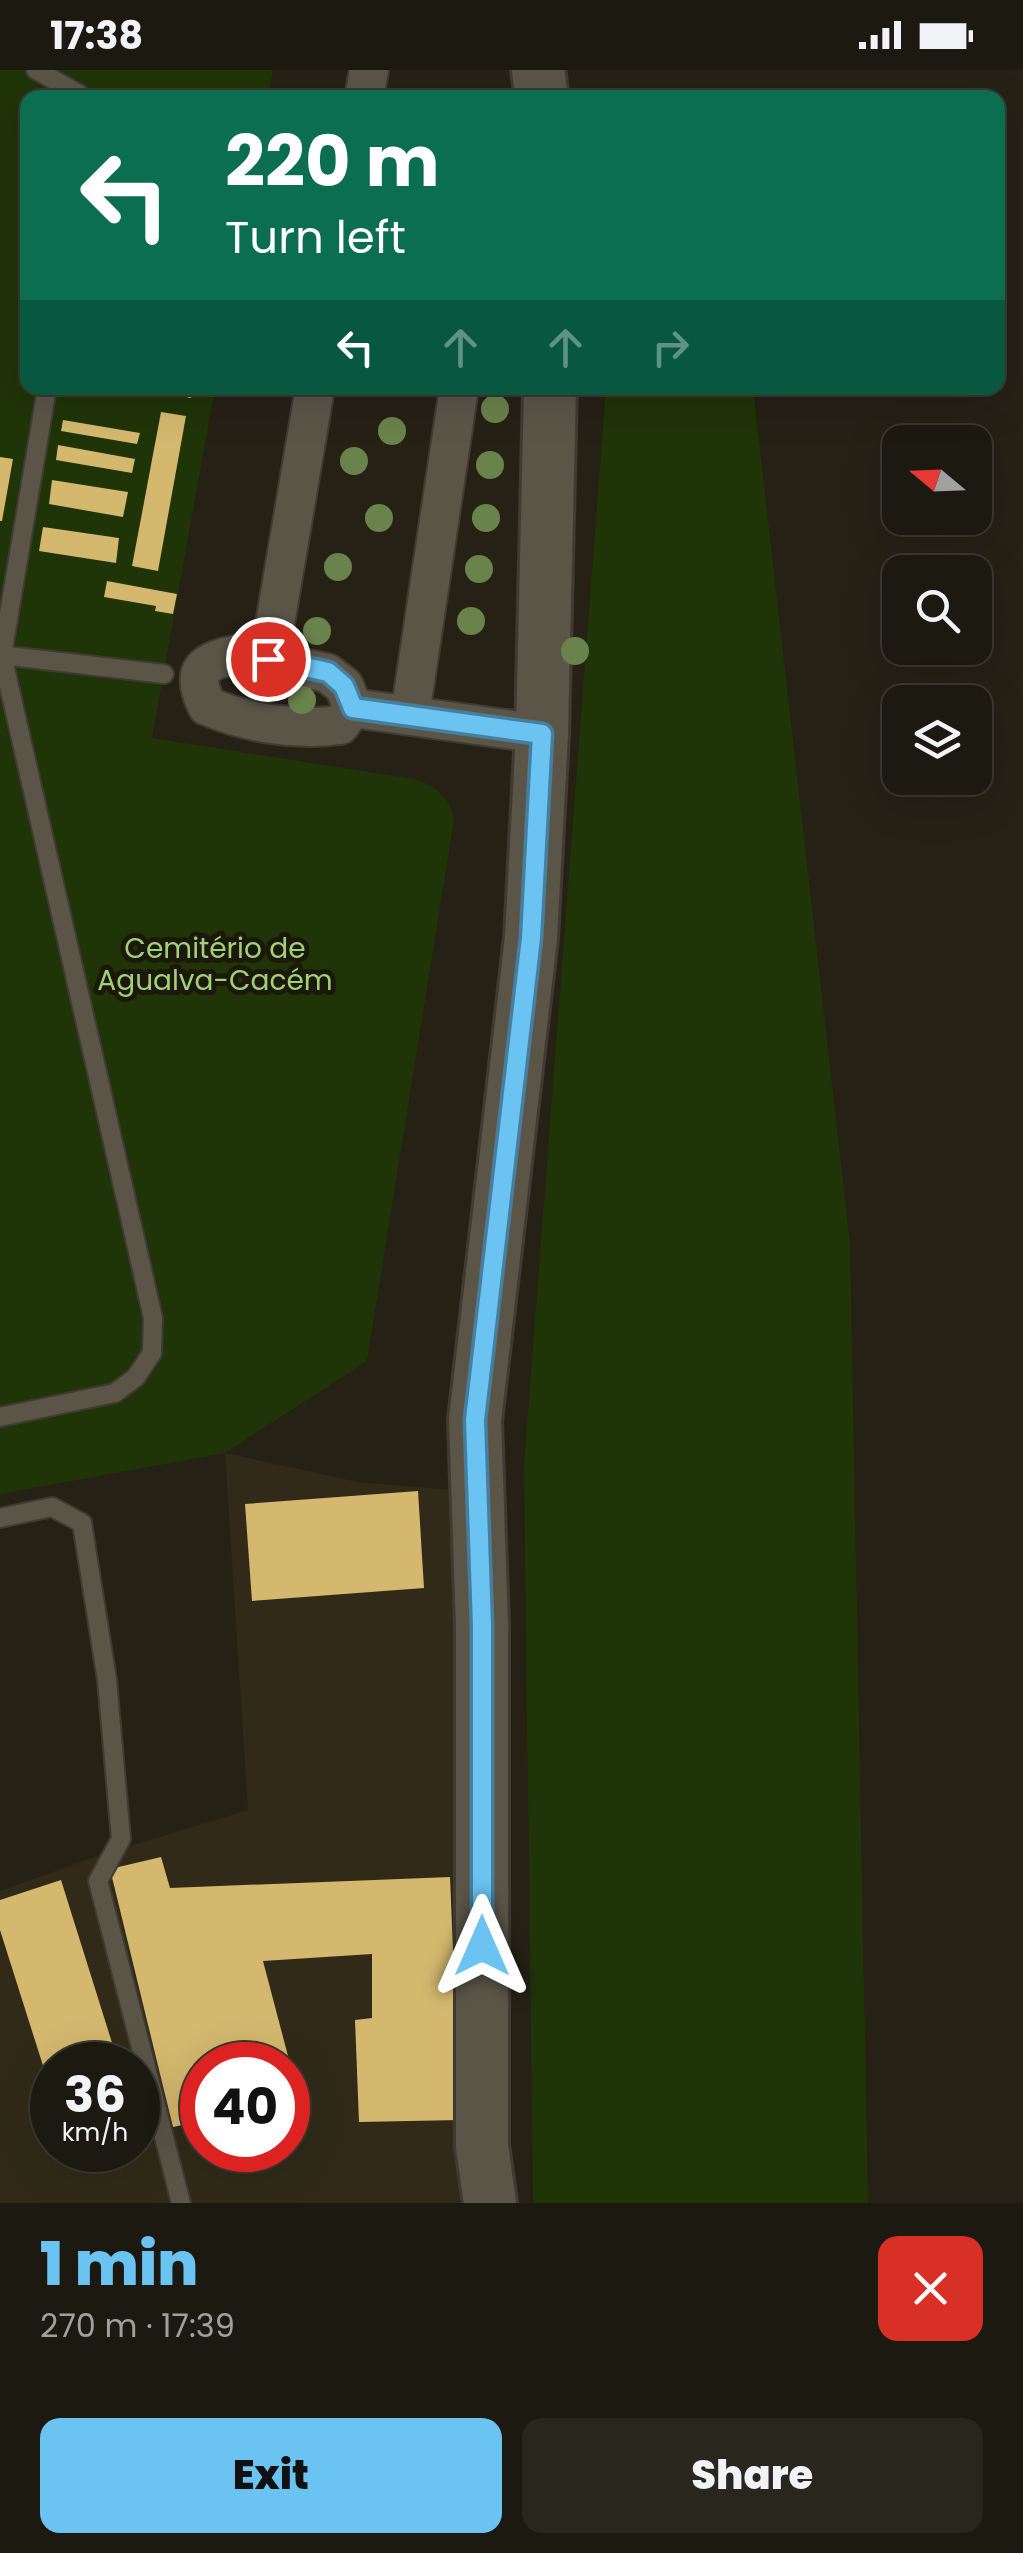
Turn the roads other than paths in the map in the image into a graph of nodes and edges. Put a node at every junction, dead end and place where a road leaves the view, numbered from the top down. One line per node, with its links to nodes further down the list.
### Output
1 (36, 70): 2 (lane)
2 (72, 90)
3 (46, 395): 7 (lane)
4 (314, 395): 8 (street)
5 (458, 395): 11 (street)
6 (550, 395): 12 (street)
7 (1, 655): 9 (lane); 13 (lane)
8 (268, 659): 9 (street); 10 (street)
9 (181, 676): 10 (street)
10 (353, 708): 11 (street)
11 (410, 715): 12 (street)
12 (542, 734): 16 (street)
13 (0, 1417)
14 (0, 1518): 15 (lane)
15 (181, 2203)
16 (490, 2203)

